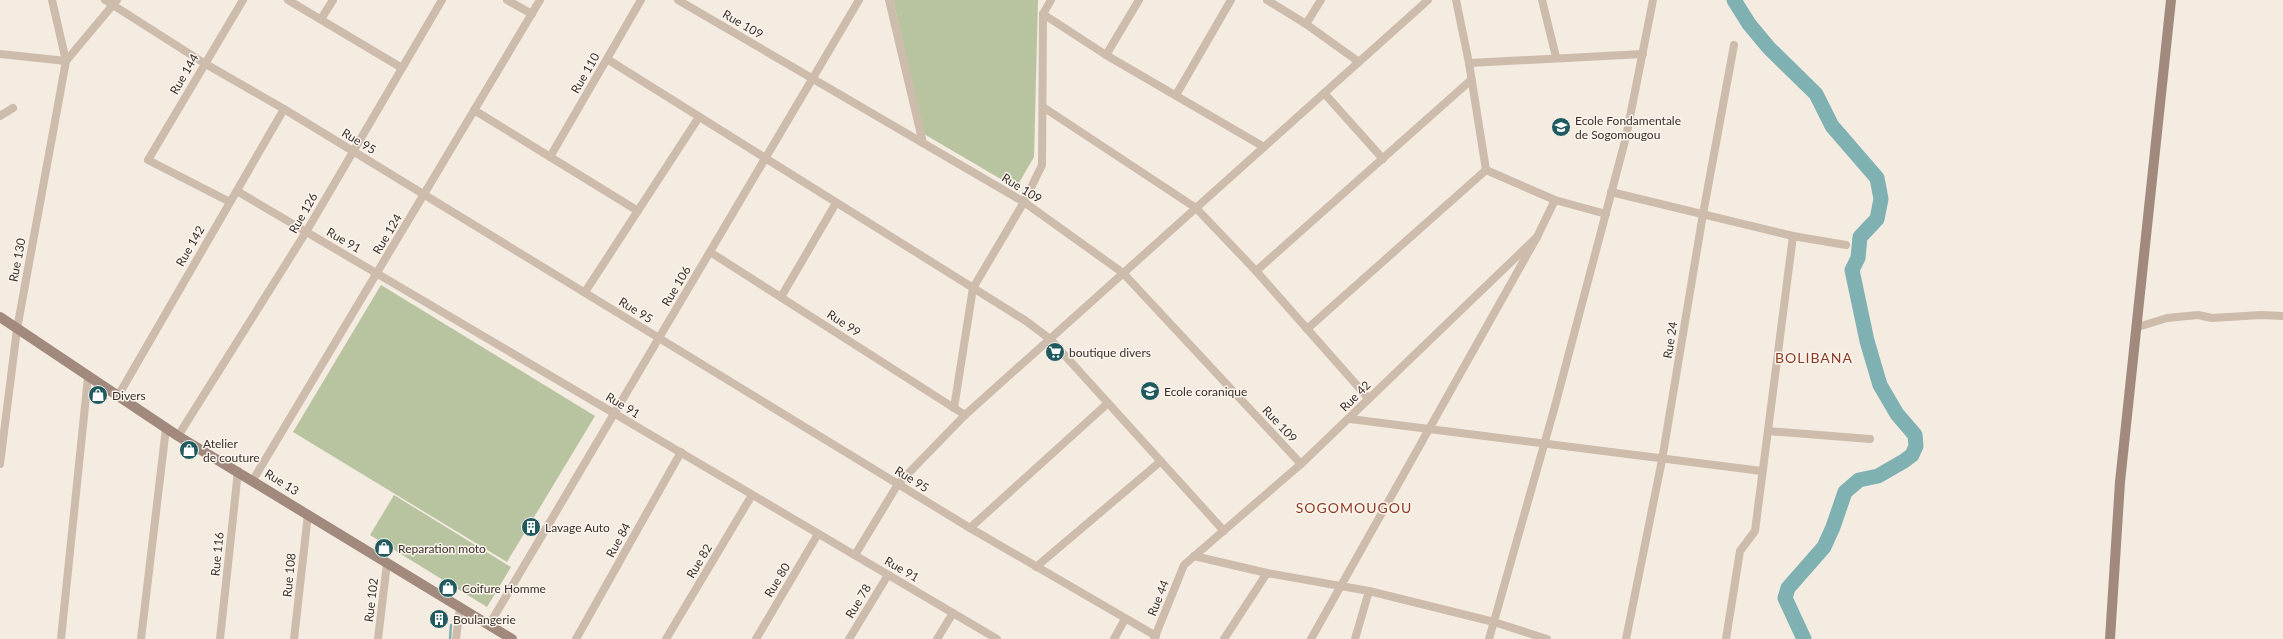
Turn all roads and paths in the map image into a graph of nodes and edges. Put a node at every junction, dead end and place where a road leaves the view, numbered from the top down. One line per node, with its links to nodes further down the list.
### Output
1 (52, 0): 34 (street)
2 (106, 0): 23 (street, Rue 95)
3 (243, 0): 36 (street, Rue 144)
4 (288, 0): 26 (street)
5 (333, 0): 26 (street)
6 (442, 0): 38 (street, Rue 126)
7 (507, 0): 24 (street)
8 (540, 0): 24 (street, Rue 124)
9 (641, 0): 33 (street, Rue 110)
10 (678, 0): 39 (street, Rue 109)
11 (859, 0): 39 (street, Rue 106)
12 (889, 0): 49 (street)
13 (1051, 0): 25 (street)
14 (1139, 0): 30 (street)
15 (1231, 0): 42 (street)
16 (1267, 0): 27 (street)
17 (1321, 0): 27 (street)
18 (1428, 0): 35 (street)
19 (1456, 0): 37 (street)
20 (1542, 0): 32 (street)
21 (1653, 0): 31 (street)
22 (2171, 0): 80 (main road)
23 (115, 2): 34 (street); 36 (street, Rue 95)
24 (532, 14): 46 (street, Rue 124)
25 (1043, 14): 30 (street); 43 (street)
26 (320, 20): 38 (street)
27 (1306, 24): 35 (street)
28 (1734, 45): 66 (street, Rue 24)
29 (0, 54): 34 (street)
30 (1106, 54): 42 (street)
31 (1642, 54): 32 (street); 57 (street)
32 (1556, 57): 37 (street)
33 (606, 59): 48 (street); 52 (street, Rue 110)
34 (66, 61): 81 (street, Rue 130)
35 (1359, 62): 41 (street)
36 (204, 63): 45 (street, Rue 95); 60 (street, Rue 144)
37 (1469, 63): 40 (street)
38 (402, 68): 51 (street, Rue 126)
39 (813, 79): 49 (street, Rue 109); 53 (street, Rue 106)
40 (1471, 80): 54 (street); 55 (street)
41 (1324, 93): 50 (street); 54 (street)
42 (1176, 94): 50 (street)
43 (1043, 107): 61 (street); 63 (street)
44 (13, 108): 47 (street)
45 (284, 109): 51 (street, Rue 95); 56 (street, Rue 142)
46 (474, 110): 52 (street); 58 (street, Rue 124)
47 (0, 116)
48 (699, 117): 53 (street); 64 (street)
49 (923, 143): 61 (street, Rue 109)
50 (1264, 147): 63 (street)
51 (352, 151): 58 (street, Rue 95); 67 (street, Rue 126)
52 (550, 157): 64 (street)
53 (765, 158): 62 (street); 71 (street, Rue 106)
54 (1383, 159): 72 (street)
55 (1486, 170): 59 (street); 82 (street)
56 (237, 191): 60 (street, Rue 142); 67 (street, Rue 91)
57 (1611, 192): 65 (street); 66 (street)
58 (424, 195): 73 (street, Rue 124); 76 (street, Rue 95)
59 (1555, 200): 65 (street); 69 (street, Rue 42)
60 (230, 202): 86 (street, Rue 142)
61 (1024, 202): 74 (street, Rue 109); 75 (street)
62 (836, 203): 75 (street); 77 (street)
63 (1196, 208): 72 (street); 74 (street)
64 (638, 211): 76 (street)
65 (1606, 214): 98 (street)
66 (1703, 214): 68 (street); 100 (street, Rue 24)
67 (306, 232): 73 (street, Rue 91); 96 (street, Rue 126)
68 (1793, 236): 70 (street); 95 (street)
69 (1537, 238): 87 (street, Rue 42); 94 (street, Rue 42)
70 (1846, 245)
71 (710, 252): 77 (street, Rue 99); 83 (street, Rue 106)
72 (1256, 271): 82 (street)
73 (377, 273): 90 (street, Rue 91); 106 (street, Rue 124)
74 (1123, 273): 84 (street); 103 (street, Rue 109)
75 (973, 288): 84 (street); 89 (street)
76 (585, 292): 83 (street, Rue 95)
77 (781, 297): 89 (street, Rue 99)
78 (2283, 316): 80 (street)
79 (0, 317): 81 (main road, Rue 13)
80 (2138, 327): 149 (main road)
81 (17, 329): 85 (main road, Rue 13); 102 (street, Rue 130)
82 (1307, 329): 87 (street)
83 (659, 338): 90 (street, Rue 106); 107 (street, Rue 95)
84 (1050, 339): 88 (street); 91 (street)
85 (88, 377): 86 (main road, Rue 13); 128 (street)
86 (118, 396): 93 (main road, Rue 13)
87 (1369, 399): 92 (street, Rue 42)
88 (1108, 403): 101 (street); 110 (street)
89 (954, 408): 91 (street, Rue 99)
90 (614, 413): 99 (street, Rue 91); 126 (street, Rue 106)
91 (965, 415): 107 (street)
92 (1350, 419): 94 (street); 103 (street, Rue 42)
93 (166, 428): 96 (main road, Rue 13); 129 (street)
94 (1431, 429): 98 (street); 120 (street, Rue 42)
95 (1768, 431): 97 (street); 105 (street)
96 (178, 436): 104 (main road, Rue 13)
97 (1870, 439)
98 (1544, 444): 100 (street); 125 (street)
99 (680, 452): 108 (street, Rue 91); 135 (street, Rue 84)
100 (1662, 460): 105 (street); 147 (street, Rue 24)
101 (1161, 461): 111 (street); 117 (street)
102 (0, 464)
103 (1301, 464): 111 (street, Rue 42)
104 (238, 471): 106 (main road, Rue 13); 130 (street, Rue 116)
105 (1762, 471): 148 (street)
106 (253, 480): 109 (main road, Rue 13)
107 (898, 484): 110 (street, Rue 95); 113 (street)
108 (752, 495): 112 (street, Rue 91); 136 (street, Rue 82)
109 (308, 514): 115 (main road, Rue 13); 131 (street, Rue 108)
110 (970, 528): 117 (street, Rue 95)
111 (1224, 530): 114 (street, Rue 42)
112 (818, 534): 113 (street, Rue 91); 137 (street, Rue 80)
113 (855, 556): 119 (street, Rue 91)
114 (1194, 556): 116 (street, Rue 42); 118 (street)
115 (387, 564): 122 (main road, Rue 13); 132 (street, Rue 102)
116 (1184, 565): 127 (street, Rue 44)
117 (1036, 567): 124 (street, Rue 95)
118 (1268, 572): 120 (street); 142 (street)
119 (888, 575): 123 (street, Rue 91); 138 (street, Rue 78)
120 (1339, 586): 121 (street); 143 (street, Rue 42)
121 (1369, 591): 125 (street); 144 (street)
122 (460, 607): 126 (main road, Rue 13); 133 (street)
123 (953, 613): 139 (street); 140 (street, Rue 91)
124 (1125, 619): 127 (street, Rue 95); 141 (street)
125 (1494, 622): 145 (street); 146 (street)
126 (489, 625): 134 (main road, Rue 13)
127 (1155, 638)
128 (61, 639)
129 (141, 639)
130 (220, 639)
131 (294, 639)
132 (378, 639)
133 (456, 639)
134 (512, 639)
135 (576, 639)
136 (666, 639)
137 (756, 639)
138 (849, 639)
139 (937, 639)
140 (997, 639)
141 (1114, 639)
142 (1224, 639)
143 (1311, 639)
144 (1355, 639)
145 (1490, 639)
146 (1547, 639)
147 (1626, 639)
148 (1726, 639)
149 (2110, 639)

